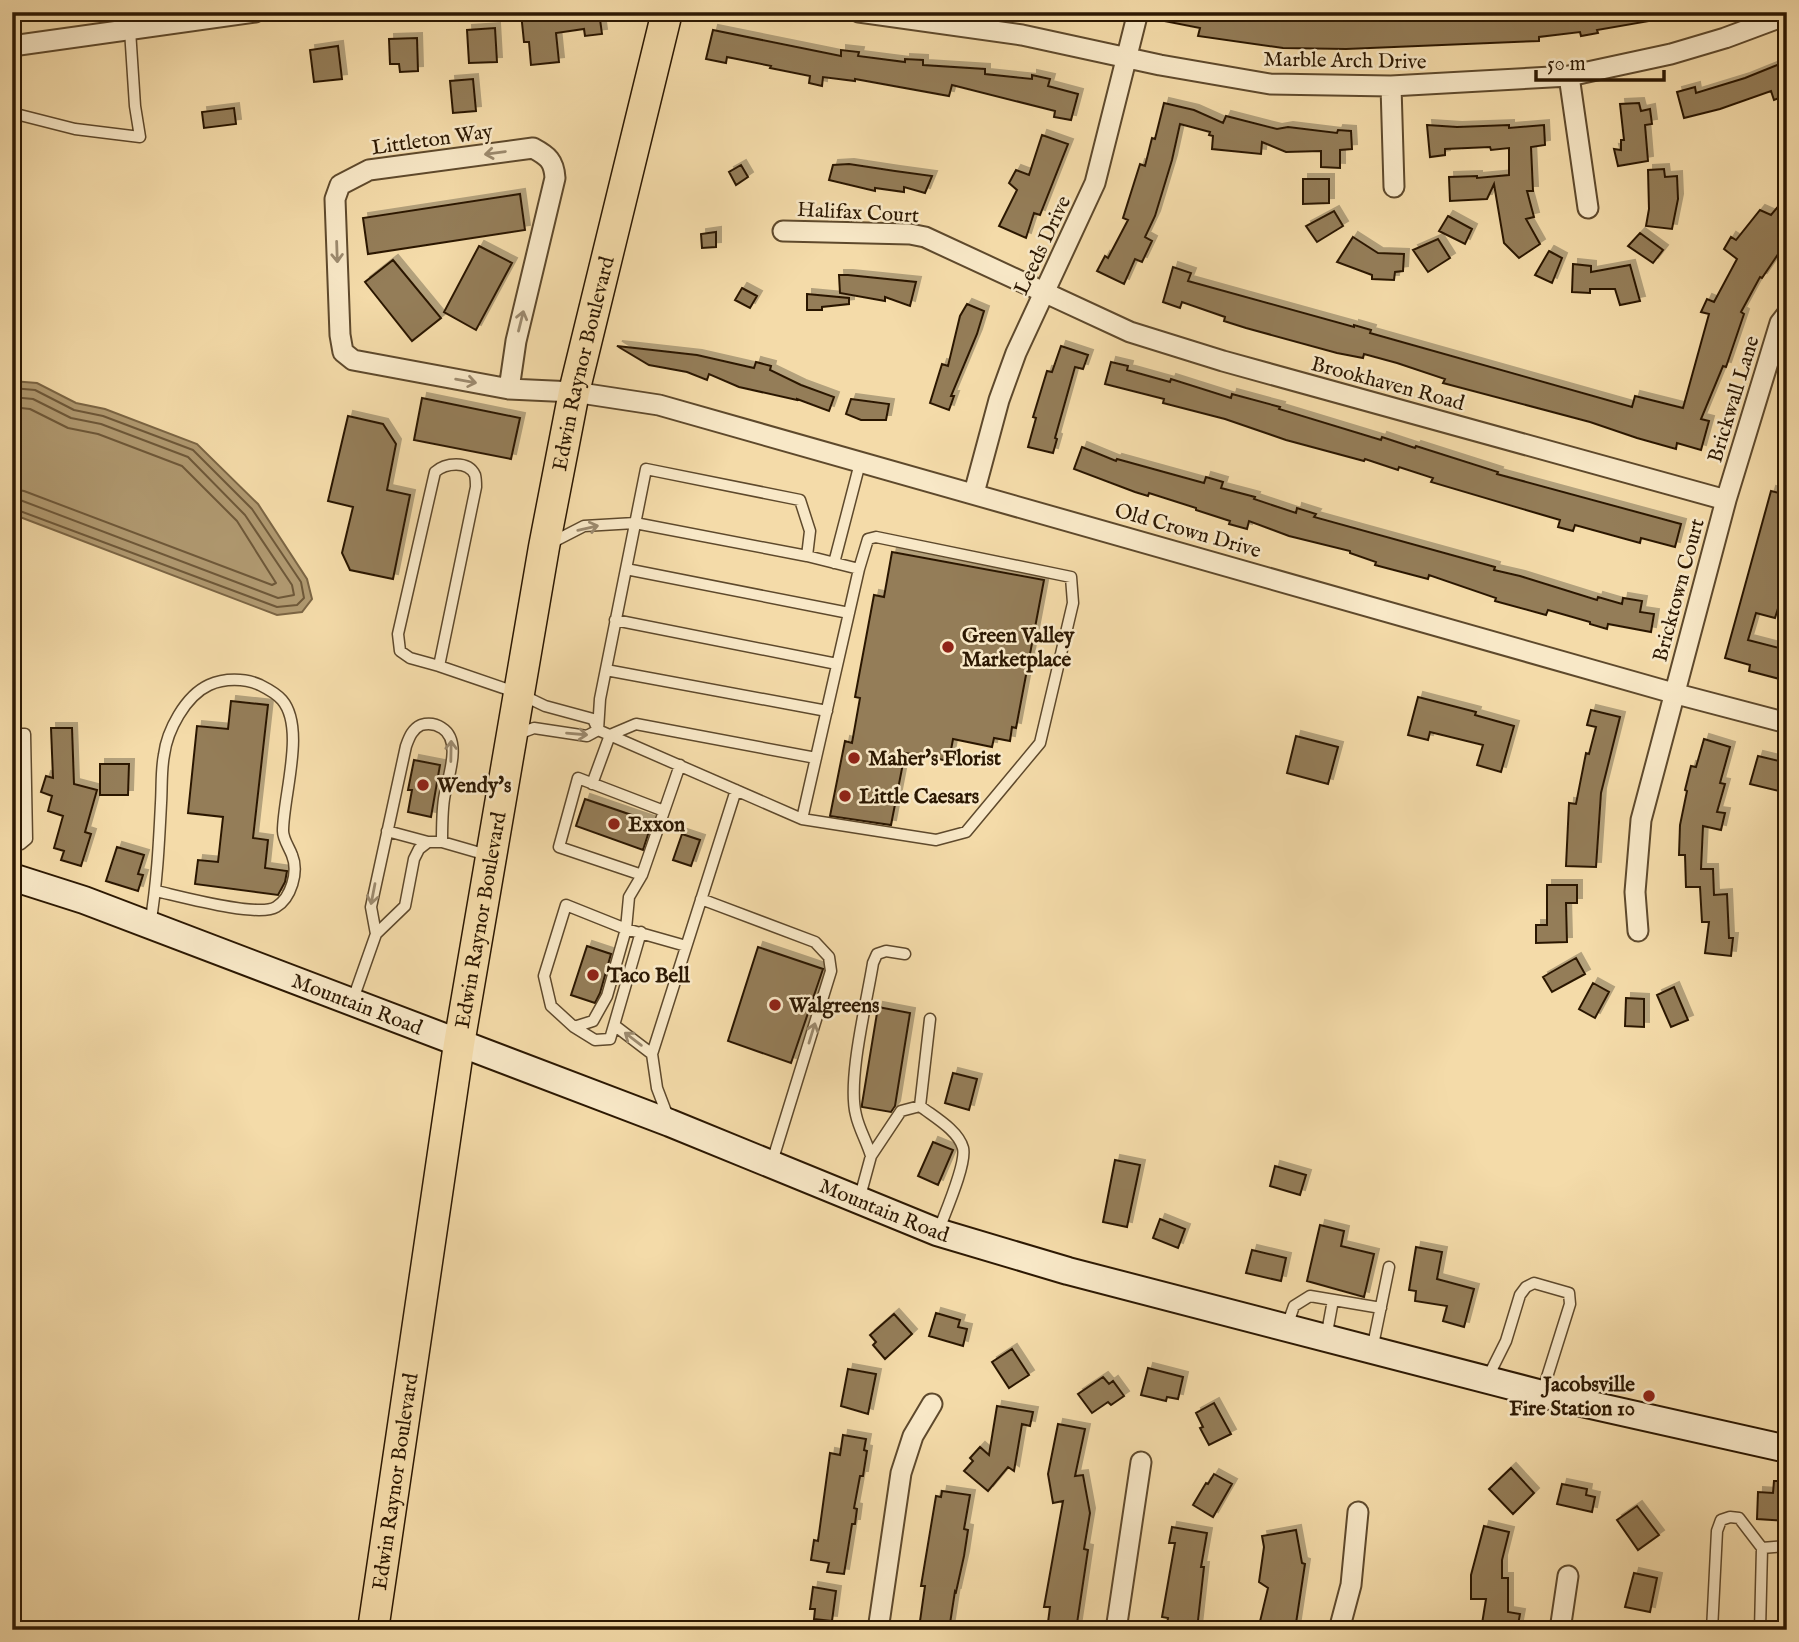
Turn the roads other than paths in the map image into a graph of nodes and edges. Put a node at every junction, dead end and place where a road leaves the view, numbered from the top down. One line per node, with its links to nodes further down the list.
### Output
1 (255, 12): 6 (street)
2 (667, 12): 18 (main road, Edwin Raynor Boulevard)
3 (859, 12): 8 (street, Marble Arch Drive)
4 (1139, 12): 8 (street, Leeds Drive)
5 (1787, 15): 9 (street, Marble Arch Drive)
6 (130, 30): 7 (street); 11 (lane)
7 (12, 46)
8 (1128, 57): 10 (street, Marble Arch Drive); 15 (street, Leeds Drive)
9 (1569, 76): 10 (street, Marble Arch Drive); 13 (street)
10 (1391, 86): 12 (street)
11 (12, 113)
12 (1394, 187)
13 (1588, 208)
14 (783, 230): 15 (street, Halifax Court)
15 (1045, 292): 20 (street, Leeds Drive); 21 (street, Brookhaven Road)
16 (1787, 313): 21 (street, Brickwall Lane)
17 (509, 388): 17 (street, Littleton Way, one-way to 17); 18 (street, Littleton Way)
18 (574, 392): 19 (street, Old Crown Drive); 23 (main road, Edwin Raynor Boulevard)
19 (860, 463): 20 (street, Old Crown Drive); 25 (lane)
20 (974, 493): 33 (street, Old Crown Drive)
21 (1726, 500): 33 (street, Bricktown Court)
22 (635, 523): 23 (lane, one-way to 22); 24 (lane); 24 (lane); 26 (lane)
23 (544, 547): 34 (main road, Edwin Raynor Boulevard)
24 (807, 556): 25 (lane)
25 (834, 563): 27 (lane)
26 (626, 569): 28 (lane); 29 (lane)
27 (859, 569): 28 (lane); 46 (lane)
28 (849, 613): 30 (lane)
29 (615, 620): 30 (lane); 32 (lane)
30 (837, 664): 35 (lane)
31 (439, 666): 31 (lane); 34 (lane)
32 (606, 670): 35 (lane); 37 (lane)
33 (1673, 693): 36 (street, Old Crown Drive); 58 (street, Bricktown Court)
34 (518, 694): 37 (lane); 40 (main road, Edwin Raynor Boulevard)
35 (827, 711): 41 (lane)
36 (1787, 723)
37 (598, 730): 39 (lane); 40 (lane, one-way to 37)
38 (12, 734): 48 (lane)
39 (610, 735): 41 (lane); 42 (lane); 43 (lane)
40 (511, 737): 51 (main road, Edwin Raynor Boulevard)
41 (816, 758): 46 (lane)
42 (680, 765): 44 (lane); 45 (lane)
43 (592, 784): 45 (lane); 52 (lane)
44 (736, 790): 46 (lane); 55 (lane)
45 (664, 811): 52 (lane)
46 (802, 819)
47 (387, 831): 49 (lane); 50 (lane, one-way to 47); 60 (lane, one-way to 60)
48 (12, 842)
49 (428, 842): 50 (lane); 60 (lane)
50 (442, 842): 51 (lane)
51 (491, 856): 67 (main road, Edwin Raynor Boulevard)
52 (642, 875): 57 (lane)
53 (12, 877): 56 (main road, Mountain Road)
54 (156, 891): 54 (lane); 56 (lane)
55 (701, 899): 61 (lane); 72 (lane, one-way to 55)
56 (150, 925): 63 (main road, Mountain Road)
57 (626, 929): 59 (lane); 66 (lane); 66 (lane)
58 (1638, 931)
59 (641, 932): 61 (lane); 65 (lane)
60 (376, 934): 63 (lane)
61 (686, 946): 68 (lane)
62 (905, 954): 71 (lane)
63 (352, 1003): 67 (main road, Mountain Road)
64 (930, 1018): 69 (lane)
65 (614, 1025): 66 (lane); 68 (lane, one-way to 65)
66 (574, 1027)
67 (459, 1044): 70 (main road, Mountain Road); 90 (main road, Edwin Raynor Boulevard)
68 (652, 1054): 70 (lane)
69 (920, 1106): 71 (lane); 74 (lane)
70 (670, 1123): 72 (main road, Mountain Road)
71 (872, 1156): 73 (lane)
72 (771, 1162): 73 (main road, Mountain Road)
73 (859, 1200): 74 (main road, Mountain Road)
74 (937, 1232): 78 (main road, Mountain Road)
75 (1390, 1267): 77 (lane)
76 (1333, 1300): 77 (lane); 78 (lane); 79 (lane)
77 (1381, 1308): 80 (lane)
78 (1286, 1329): 79 (main road, Mountain Road)
79 (1325, 1339): 80 (main road, Mountain Road)
80 (1372, 1350): 81 (main road, Mountain Road)
81 (1486, 1380): 82 (main road, Mountain Road); 82 (lane)
82 (1542, 1394): 84 (main road, Mountain Road)
83 (932, 1404): 91 (street)
84 (1787, 1450)
85 (1141, 1462): 92 (street)
86 (1358, 1512): 93 (street)
87 (1787, 1546): 88 (lane)
88 (1762, 1548): 95 (lane); 96 (lane)
89 (1568, 1576): 94 (street)
90 (373, 1630)
91 (878, 1630)
92 (1116, 1630)
93 (1339, 1630)
94 (1560, 1630)
95 (1712, 1630)
96 (1760, 1630)

